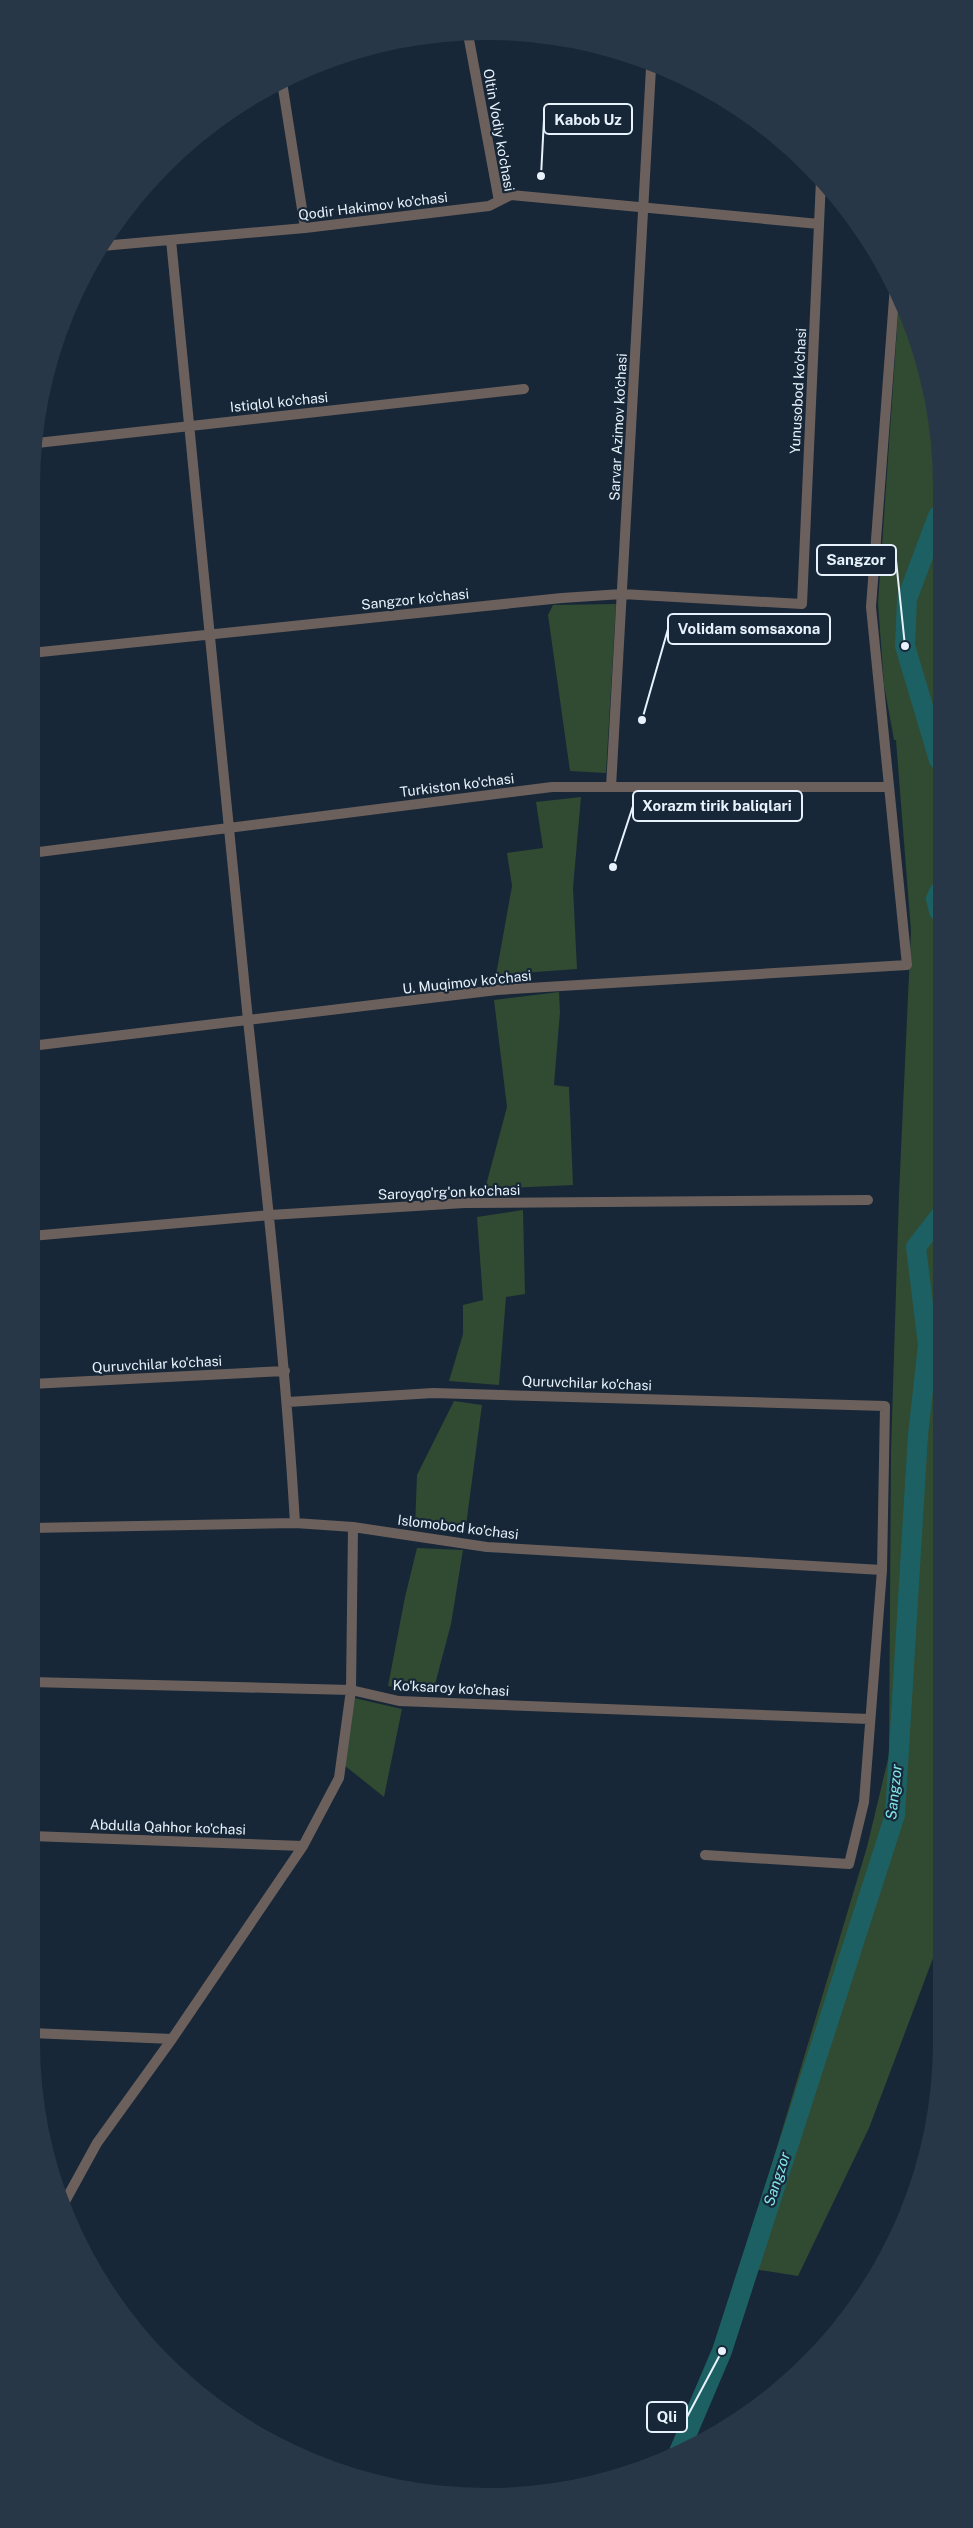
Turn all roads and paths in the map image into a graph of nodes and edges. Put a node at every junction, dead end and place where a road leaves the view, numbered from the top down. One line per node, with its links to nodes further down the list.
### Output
1 (469, 41): 5 (street, Oltin Vodiy ko'chasi)
2 (651, 72): 6 (street, Sarvar Azimov ko'chasi)
3 (283, 89): 8 (street)
4 (821, 190): 7 (street, Yunusobod ko'chasi)
5 (499, 201): 6 (street, Qodir Hakimov ko'chasi); 8 (street, Qodir Hakimov ko'chasi)
6 (644, 207): 7 (street, Qodir Hakimov ko'chasi); 15 (street, Sarvar Azimov ko'chasi)
7 (819, 224): 16 (street, Yunusobod ko'chasi)
8 (305, 228): 9 (street, Qodir Hakimov ko'chasi)
9 (171, 240): 10 (street, Qodir Hakimov ko'chasi); 13 (street)
10 (111, 245)
11 (893, 302): 20 (street)
12 (524, 389): 13 (street, Istiqlol ko'chasi)
13 (189, 426): 14 (street, Istiqlol ko'chasi); 17 (street)
14 (43, 442)
15 (622, 594): 16 (street, Sangzor ko'chasi); 17 (street, Sangzor ko'chasi); 19 (street, Sarvar Azimov ko'chasi)
16 (802, 604)
17 (208, 635): 18 (street, Sangzor ko'chasi); 21 (street)
18 (40, 651)
19 (611, 787): 20 (street, Turkiston ko'chasi); 21 (street, Turkiston ko'chasi)
20 (888, 787): 23 (street, U. Muqimov ko'chasi)
21 (229, 828): 22 (street, Turkiston ko'chasi); 23 (street)
22 (40, 852)
23 (248, 1021): 24 (street, U. Muqimov ko'chasi); 26 (street)
24 (40, 1045)
25 (868, 1200): 26 (street, Saroyqo'rg'on ko'chasi)
26 (270, 1215): 27 (street, Saroyqo'rg'on ko'chasi); 28 (street)
27 (40, 1235)
28 (285, 1371): 29 (street, Quruvchilar ko'chasi); 30 (street)
29 (40, 1384)
30 (288, 1402): 31 (street); 34 (street, Quruvchilar ko'chasi)
31 (295, 1523): 32 (street, Islomobod ko'chasi); 33 (street, Islomobod ko'chasi)
32 (353, 1527): 34 (street, Islomobod ko'chasi); 36 (street)
33 (40, 1528)
34 (882, 1570): 37 (street)
35 (40, 1682): 36 (street, Ko'ksaroy ko'chasi)
36 (351, 1690): 37 (street, Ko'ksaroy ko'chasi); 39 (street)
37 (869, 1718): 40 (street)
38 (40, 1836): 39 (street, Abdulla Qahhor ko'chasi)
39 (303, 1846): 42 (street)
40 (705, 1855)
41 (40, 2033): 42 (street)
42 (172, 2039): 43 (street)
43 (68, 2196)

